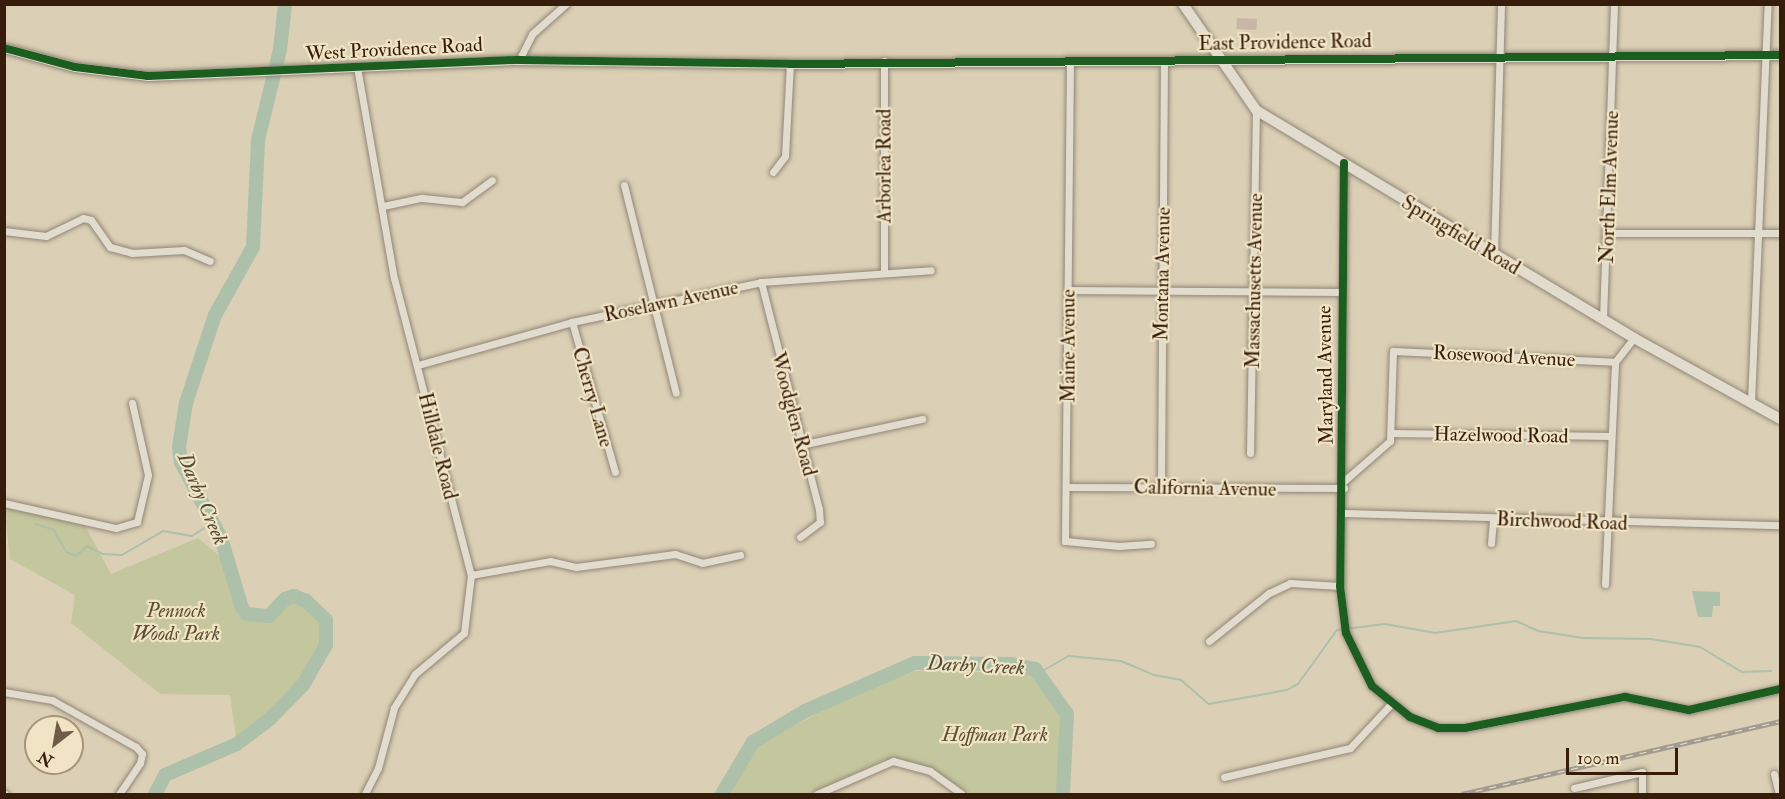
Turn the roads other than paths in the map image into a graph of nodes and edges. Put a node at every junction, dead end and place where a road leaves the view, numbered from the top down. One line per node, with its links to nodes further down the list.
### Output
1 (566, 4): 12 (street)
2 (1183, 4): 11 (main road, Springfield Road)
3 (1501, 4): 10 (street)
4 (1614, 4): 9 (street, North Elm Avenue)
5 (1768, 4): 7 (street)
6 (4, 48): 17 (street, West Providence Road)
7 (1770, 55): 8 (street, East Providence Road); 9 (street, East Providence Road); 27 (street)
8 (1780, 55)
9 (1614, 56): 10 (street, East Providence Road); 26 (street, North Elm Avenue)
10 (1502, 57): 11 (street, East Providence Road); 28 (street)
11 (1222, 59): 14 (street, East Providence Road); 18 (main road, Springfield Road)
12 (519, 60): 16 (street, West Providence Road); 17 (street, West Providence Road)
13 (884, 61): 15 (street, East Providence Road); 16 (street, East Providence Road); 31 (street, Arborlea Road)
14 (1164, 61): 15 (street, East Providence Road); 34 (street, Montana Avenue)
15 (1070, 62): 33 (street, Maine Avenue)
16 (789, 64): 20 (street)
17 (357, 67): 23 (street, Hilldale Road)
18 (1256, 110): 19 (main road, Springfield Road); 35 (street, Massachusetts Avenue)
19 (1344, 163): 28 (main road, Springfield Road); 36 (street, Maryland Avenue)
20 (773, 172)
21 (492, 180): 23 (street)
22 (624, 185): 37 (street)
23 (382, 206): 42 (street, Hilldale Road)
24 (4, 231): 29 (street)
25 (1780, 232): 27 (street)
26 (1608, 233): 27 (street); 38 (street, North Elm Avenue)
27 (1762, 233): 44 (street)
28 (1494, 255): 38 (main road, Springfield Road)
29 (210, 261)
30 (931, 270): 31 (street, Roselawn Avenue)
31 (884, 271): 32 (street, Roselawn Avenue)
32 (761, 282): 37 (street, Roselawn Avenue); 50 (street, Woodglen Road)
33 (1068, 290): 34 (street); 54 (street, Maine Avenue)
34 (1161, 290): 35 (street); 55 (street, Montana Avenue)
35 (1255, 291): 36 (street); 51 (street, Massachusetts Avenue)
36 (1340, 292): 53 (street, Maryland Avenue)
37 (654, 304): 39 (street, Roselawn Avenue); 43 (street)
38 (1603, 319): 40 (main road, Springfield Road)
39 (572, 322): 42 (street, Roselawn Avenue); 52 (street, Cherry Lane)
40 (1634, 338): 41 (street); 44 (main road, Springfield Road)
41 (1615, 362): 48 (street, Rosewood Avenue); 49 (street)
42 (418, 365): 65 (street, Hilldale Road)
43 (676, 393)
44 (1751, 402): 47 (main road, Springfield Road)
45 (132, 403): 56 (street)
46 (922, 419): 50 (street)
47 (1780, 419)
48 (1392, 433): 49 (street, Hazelwood Road); 53 (street)
49 (1610, 436): 59 (street)
50 (805, 444): 61 (street, Woodglen Road)
51 (1250, 453)
52 (615, 472)
53 (1344, 484): 55 (street, California Avenue); 57 (street, Maryland Avenue)
54 (1066, 487): 55 (street, California Avenue); 63 (street, Maine Avenue)
55 (1161, 487)
56 (4, 503)
57 (1344, 513): 58 (street, Birchwood Road); 67 (street, Maryland Avenue)
58 (1493, 518): 59 (street, Birchwood Road); 62 (street)
59 (1609, 523): 60 (street, Birchwood Road); 66 (street)
60 (1780, 525)
61 (800, 537)
62 (1491, 543)
63 (1151, 544)
64 (740, 555): 65 (street)
65 (471, 574): 76 (street, Hilldale Road)
66 (1605, 584)
67 (1340, 586): 68 (street); 71 (street, Maryland Avenue)
68 (1209, 641)
69 (1780, 689): 71 (street)
70 (4, 692): 75 (street)
71 (1390, 705): 73 (street)
72 (1774, 774): 80 (street)
73 (1224, 777)
74 (1574, 788): 79 (street)
75 (119, 795)
76 (365, 795)
77 (817, 795): 78 (street)
78 (962, 795)
79 (1642, 795)
80 (1779, 795)

